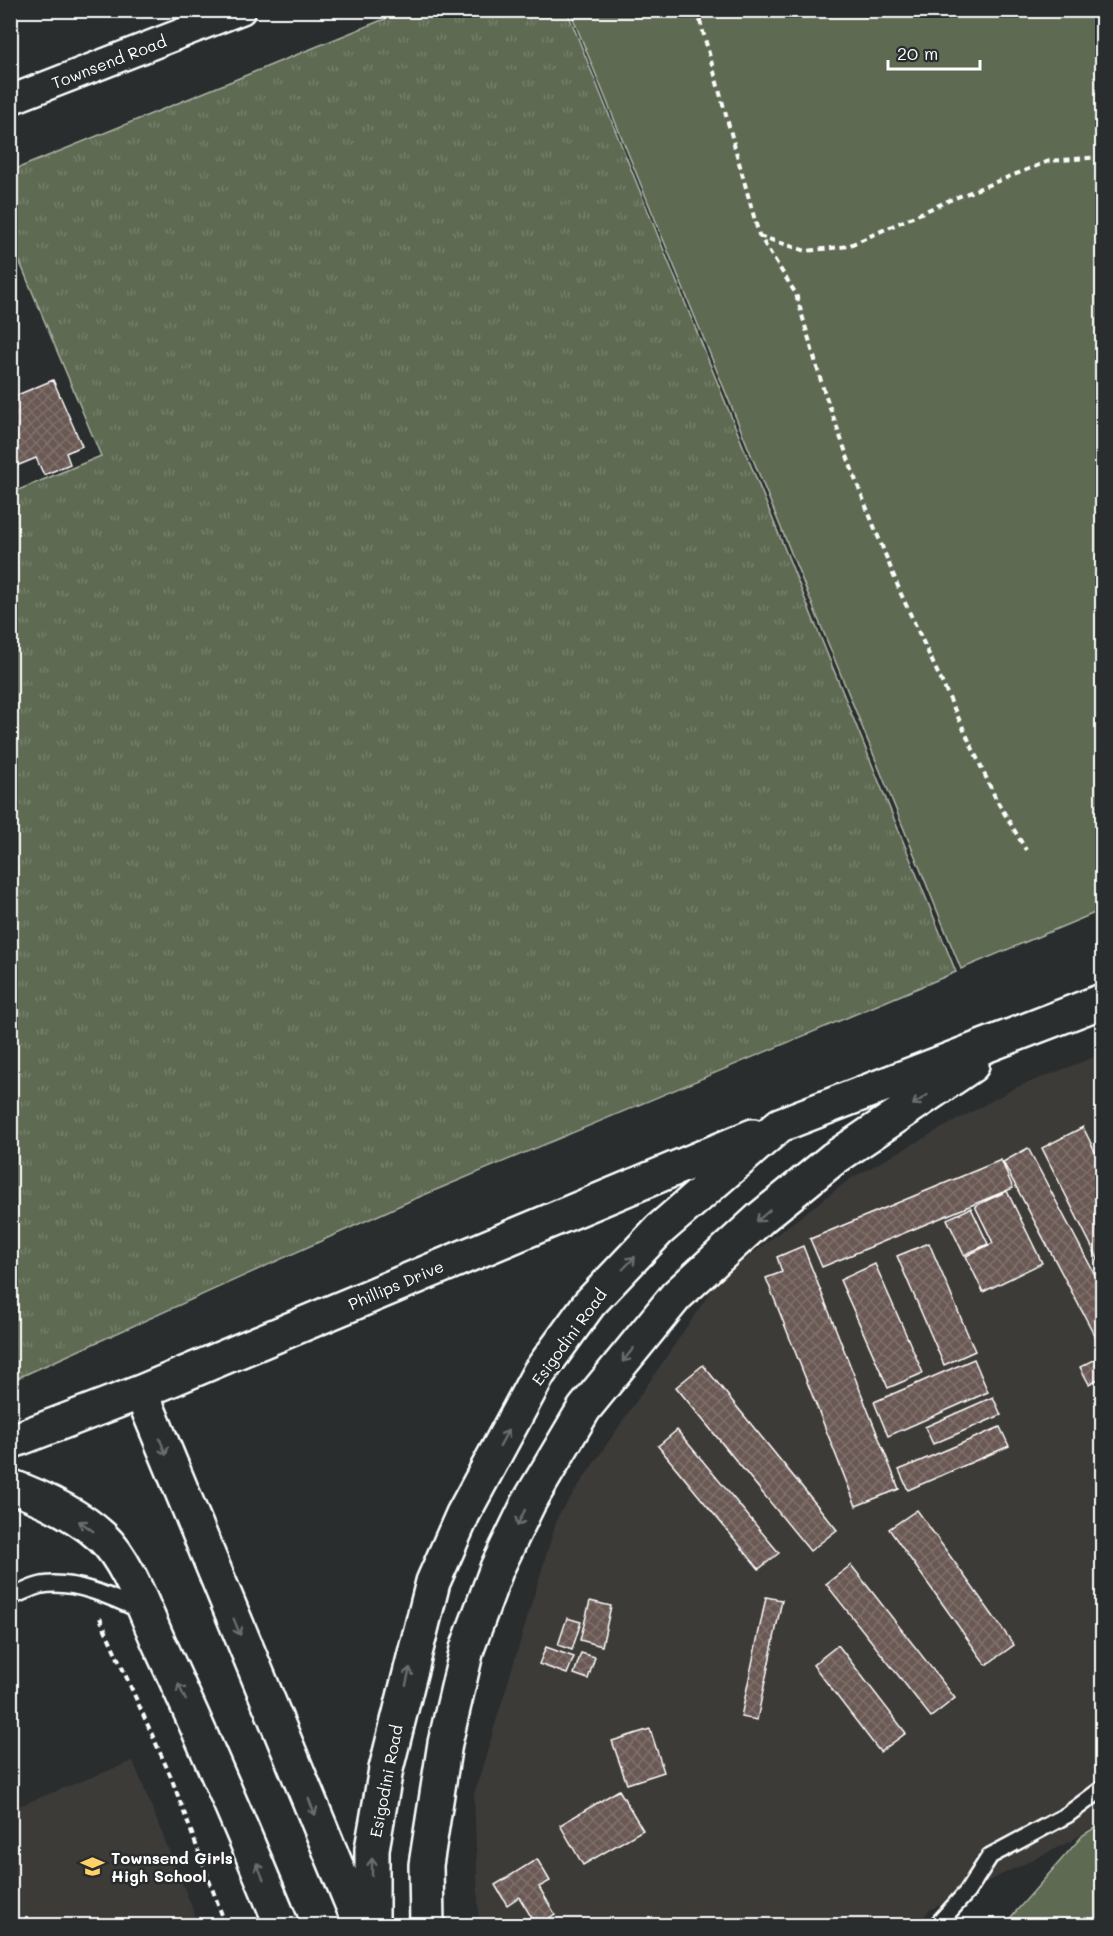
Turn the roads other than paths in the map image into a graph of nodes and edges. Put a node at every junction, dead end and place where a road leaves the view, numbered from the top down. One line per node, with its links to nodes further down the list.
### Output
1 (241, 10): 2 (street, Townsend Road)
2 (10, 100)
3 (1102, 1001): 4 (main road, Esigodini Road)
4 (1021, 1033): 5 (main road, Esigodini Road); 15 (main road, Esigodini Road, one-way to 15)
5 (780, 1125): 6 (main road, Phillips Drive); 14 (main road, Esigodini Road, one-way to 5)
6 (141, 1392): 7 (main road, Phillips Drive); 13 (main road, one-way to 13)
7 (10, 1442)
8 (10, 1486): 10 (main road, one-way to 8)
9 (10, 1597): 10 (lane)
10 (146, 1613): 12 (main road, one-way to 10)
11 (1102, 1789): 16 (lane)
12 (282, 1926)
13 (361, 1926)
14 (372, 1926)
15 (427, 1926)
16 (936, 1926)

